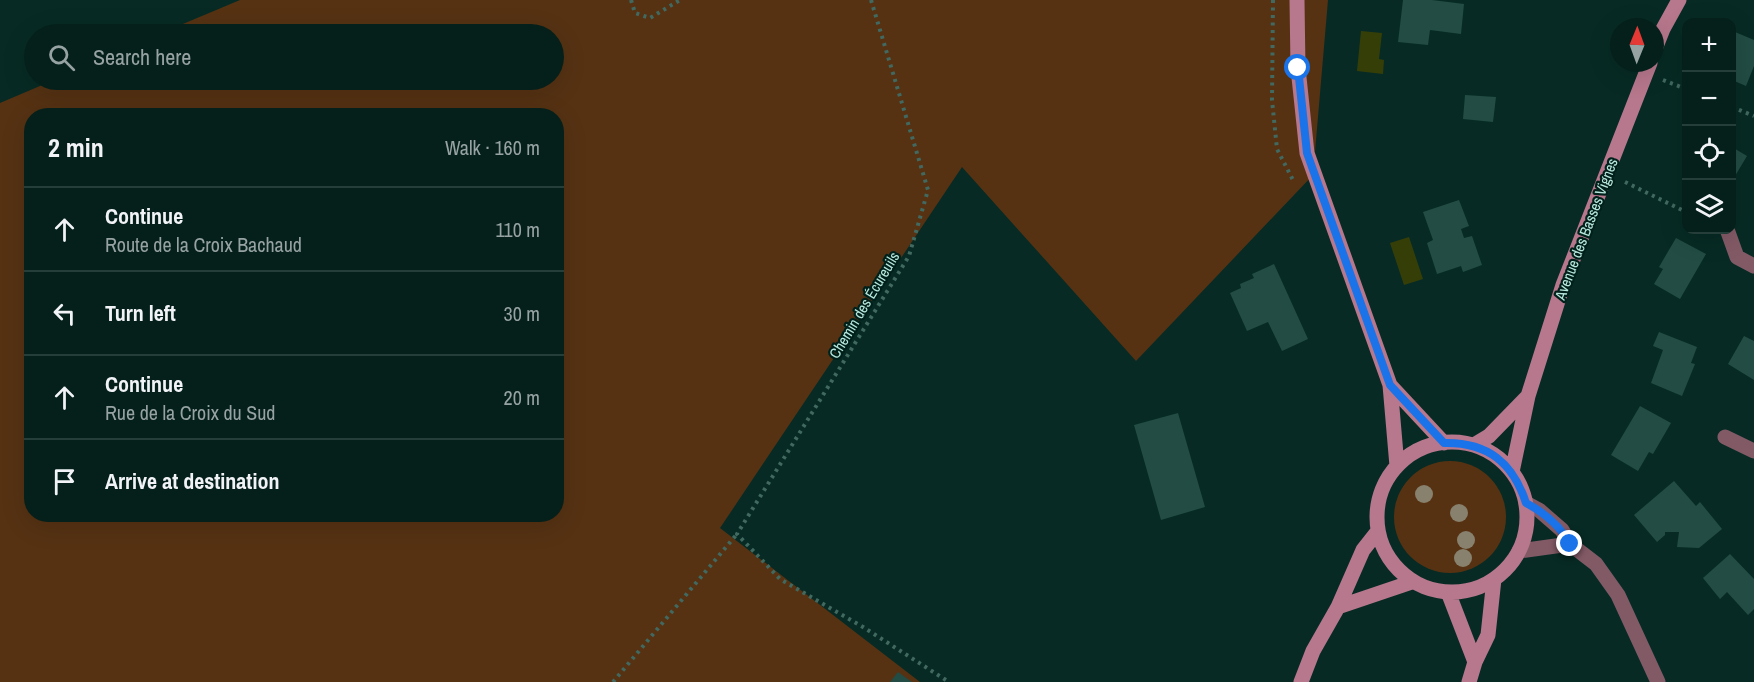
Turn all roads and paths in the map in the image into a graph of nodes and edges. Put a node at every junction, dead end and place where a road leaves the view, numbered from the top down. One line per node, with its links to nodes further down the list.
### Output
1 (631, 0): 2 (path)
2 (681, 0)
3 (871, 0): 24 (path, Chemin des Écureuils)
4 (1297, 0): 14 (main road)
5 (1679, 0): 6 (main road)
6 (1664, 26)
7 (1646, 72): 15 (main road, Avenue des Basses Vignes)
8 (1736, 109): 9 (path)
9 (1754, 116)
10 (1619, 179): 11 (path)
11 (1682, 210)
12 (1729, 234): 13 (street)
13 (1754, 266)
14 (1390, 385): 17 (main road); 20 (main road)
15 (1528, 396): 18 (main road, Avenue des Basses Vignes); 21 (main road, Avenue des Basses Vignes)
16 (1725, 437): 19 (street)
17 (1444, 443): 18 (main road); 20 (main road)
18 (1473, 445): 21 (main road)
19 (1754, 451)
20 (1397, 466): 23 (main road)
21 (1512, 472): 22 (main road)
22 (1526, 503): 25 (street); 26 (main road)
23 (1378, 531): 28 (main road); 30 (main road)
24 (737, 534): 32 (path, Chemin des Écureuils); 33 (path)
25 (1570, 544): 26 (street); 36 (street)
26 (1519, 551): 27 (main road)
27 (1494, 579): 29 (main road); 31 (main road)
28 (1412, 582): 29 (main road); 30 (main road)
29 (1448, 592): 31 (main road)
30 (1338, 606): 34 (main road)
31 (1475, 662): 35 (main road)
32 (613, 682)
33 (949, 682)
34 (1301, 682)
35 (1469, 682)
36 (1658, 682)

